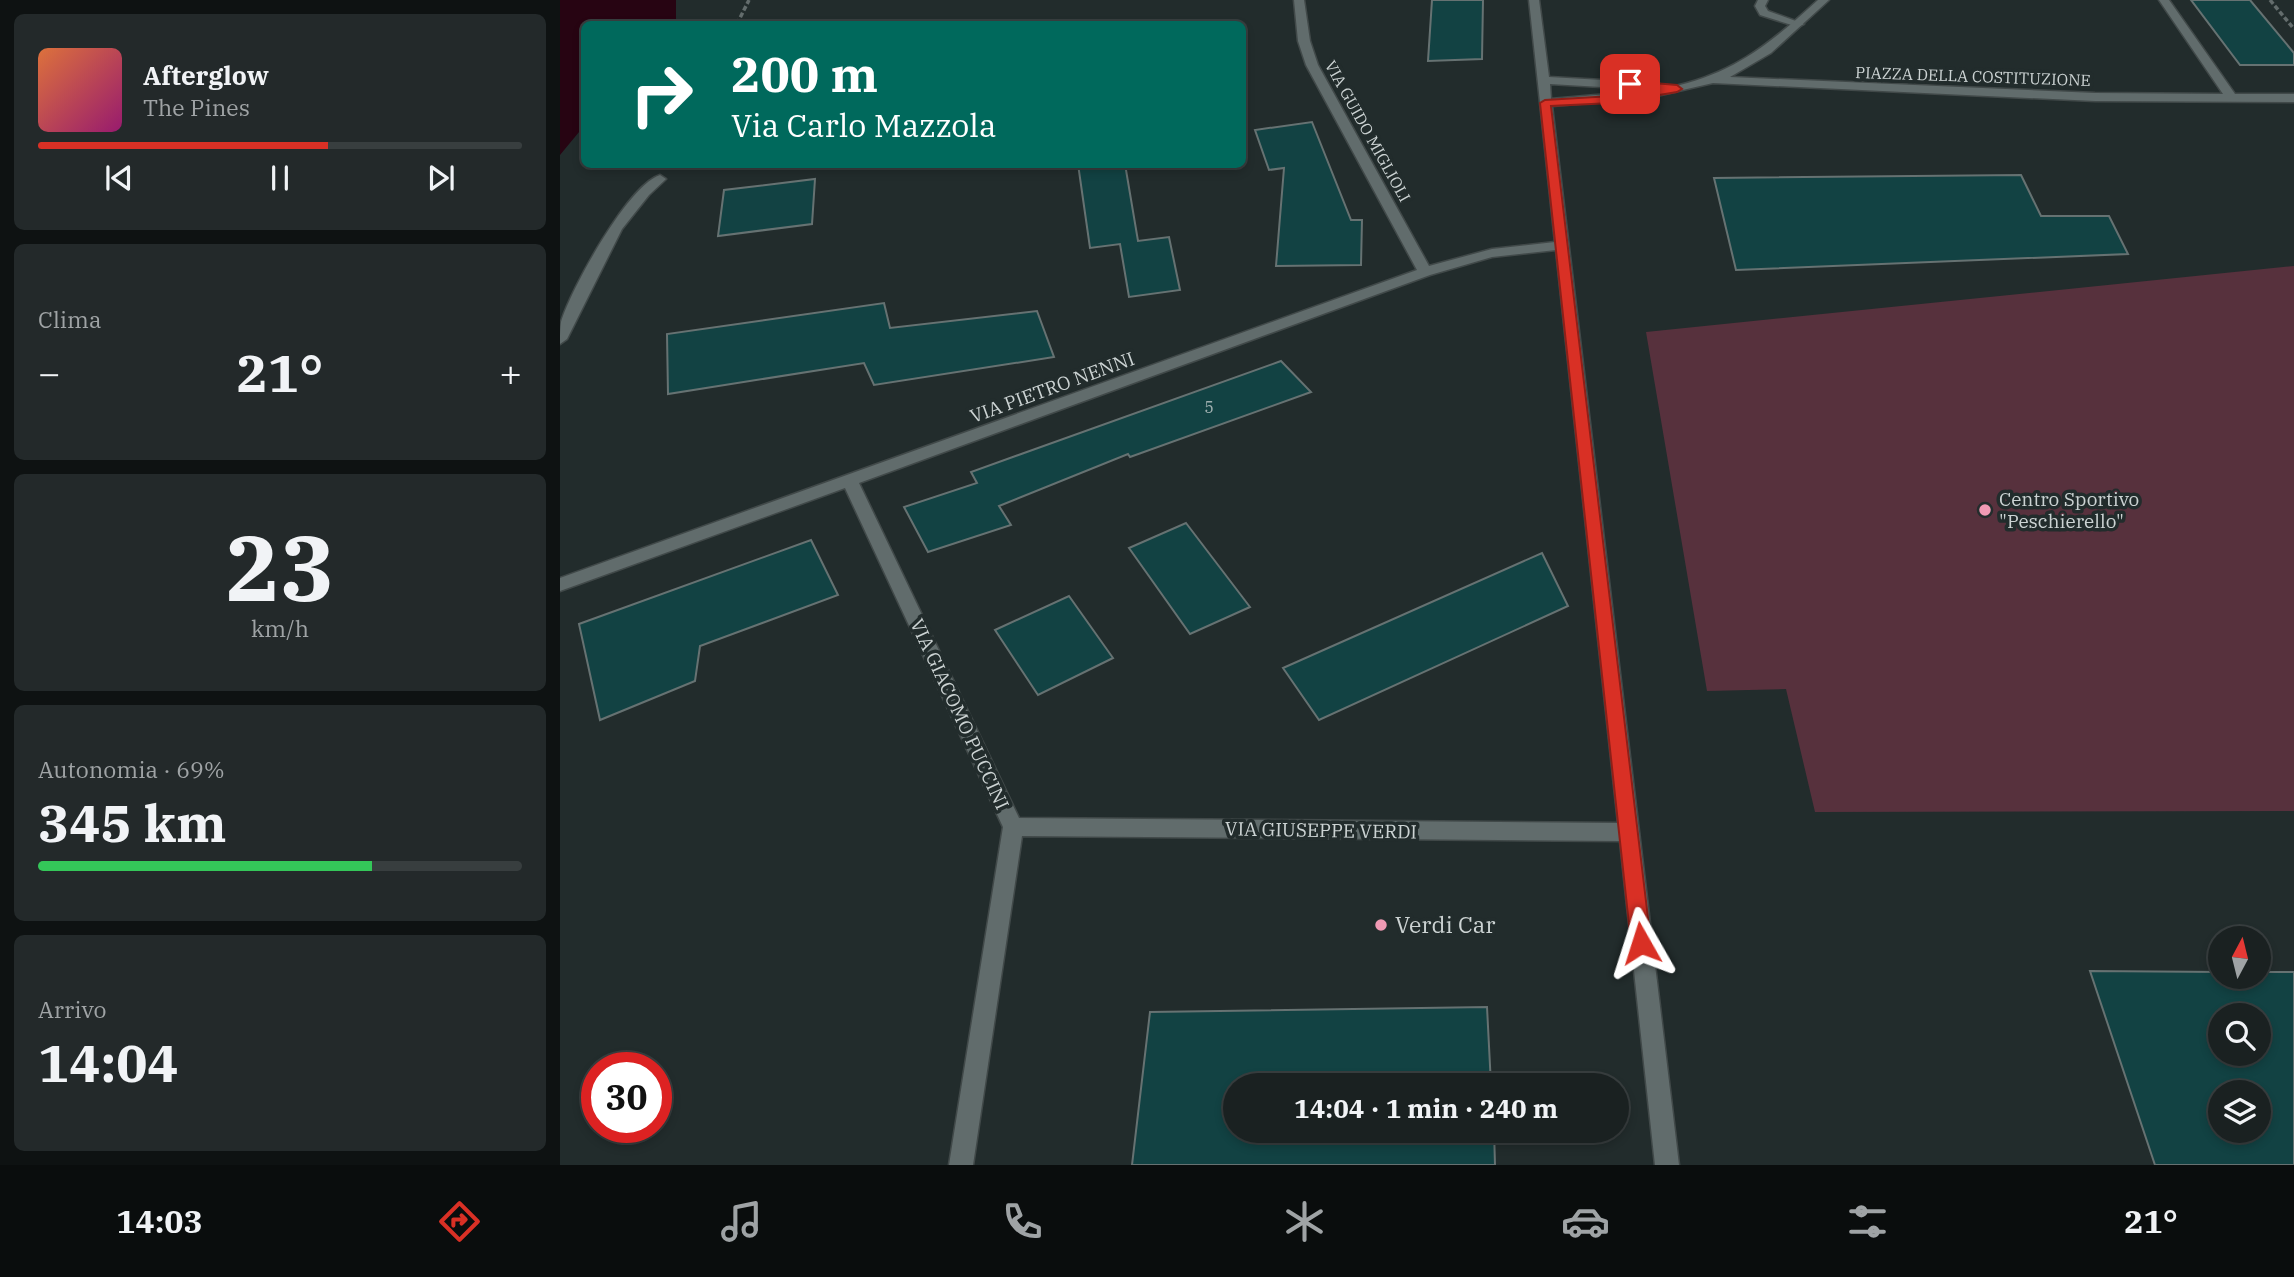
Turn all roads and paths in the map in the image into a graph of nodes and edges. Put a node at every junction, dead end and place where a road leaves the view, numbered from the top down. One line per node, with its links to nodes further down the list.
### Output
1 (749, 0): 8 (path)
2 (1299, 0): 19 (street, VIA GUIDO MIGLIOLI)
3 (1534, 0): 11 (street)
4 (1763, 0): 9 (street)
5 (1824, 0): 9 (street)
6 (2164, 0): 14 (street)
7 (2270, 0): 10 (path)
8 (738, 21)
9 (1798, 24): 12 (street)
10 (2294, 29)
11 (1543, 80): 13 (street); 16 (street)
12 (1714, 80): 13 (street); 14 (street, PIAZZA DELLA COSTITUZIONE)
13 (1677, 89): 16 (street)
14 (2232, 98): 15 (street, PIAZZA DELLA COSTITUZIONE)
15 (2294, 99)
16 (1545, 103): 18 (street)
17 (660, 179): 20 (street)
18 (1561, 246): 19 (street, VIA PIETRO NENNI); 24 (street)
19 (1425, 272): 21 (street, VIA PIETRO NENNI)
20 (560, 339)
21 (850, 482): 22 (street, VIA PIETRO NENNI); 23 (street, VIA GIACOMO PUCCINI)
22 (560, 584)
23 (1013, 827): 24 (street, VIA GIUSEPPE VERDI); 25 (street, VIA GIACOMO PUCCINI)
24 (1628, 832): 26 (street)
25 (961, 1165)
26 (1667, 1165)

